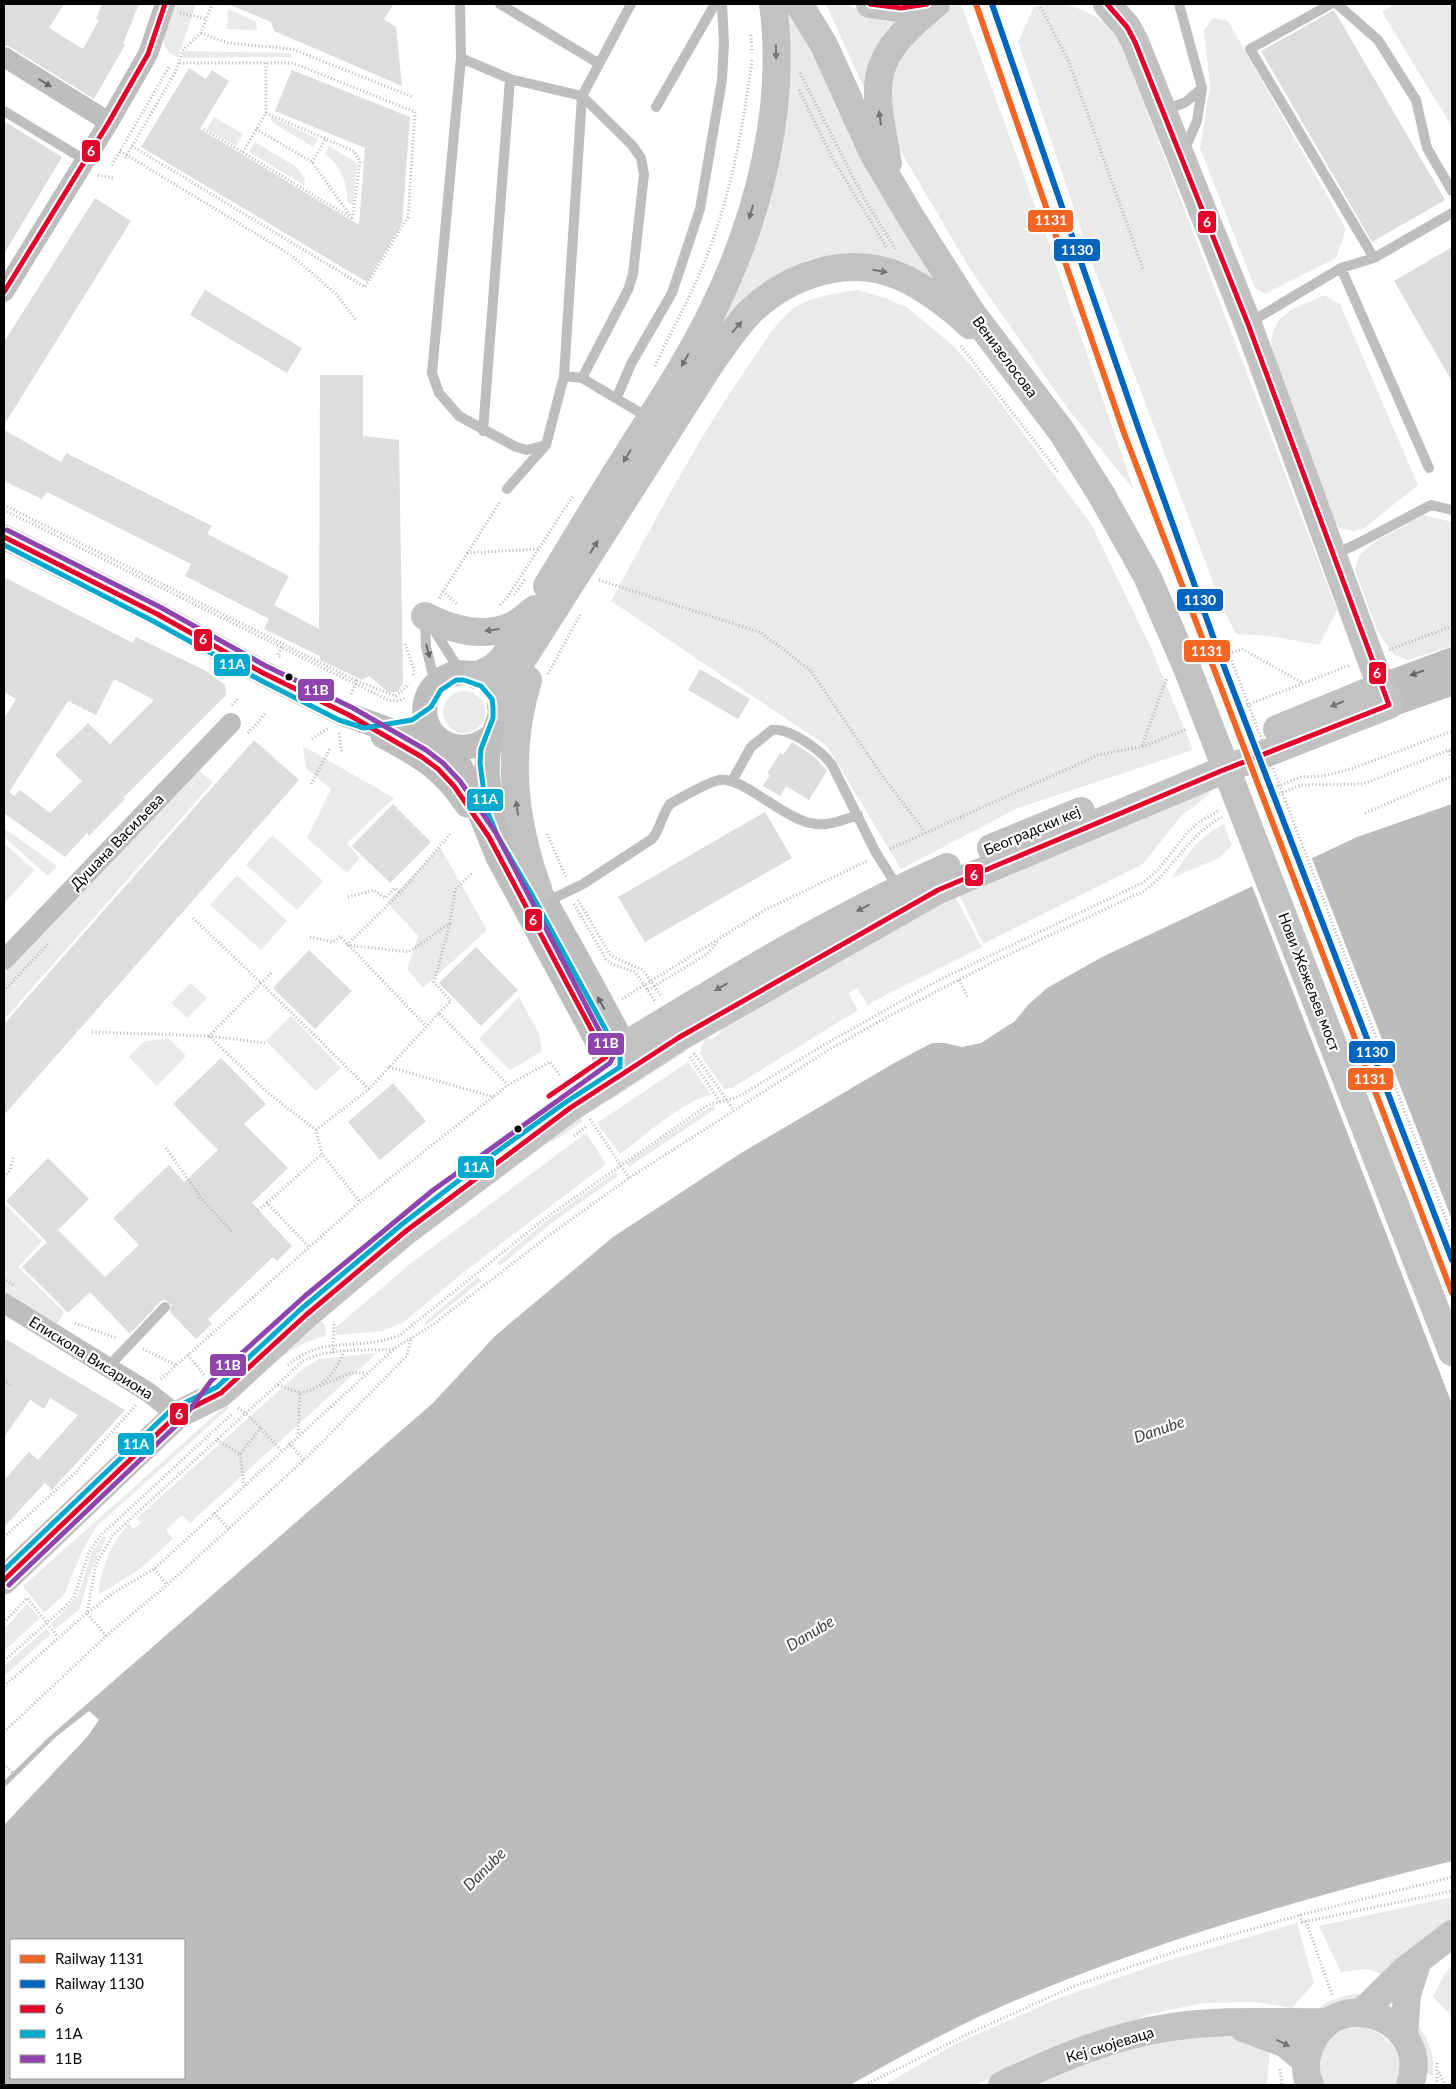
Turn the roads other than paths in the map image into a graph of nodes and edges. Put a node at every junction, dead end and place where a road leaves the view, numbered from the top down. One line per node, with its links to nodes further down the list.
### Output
1 (460, 4): 19 (lane)
2 (500, 4): 20 (lane)
3 (631, 4): 20 (lane)
4 (715, 4): 24 (lane)
5 (722, 4): 40 (lane)
6 (773, 4): 41 (main road, one-way to 41)
7 (799, 4): 17 (main road, Венизелосова)
8 (811, 4): 17 (main road, Венизелосова)
9 (870, 4): 10 (main road)
10 (927, 4)
11 (936, 4): 30 (main road, one-way to 11)
12 (1107, 4): 26 (main road)
13 (1179, 4): 22 (lane)
14 (1332, 4): 33 (lane)
15 (1337, 4): 31 (lane)
16 (164, 6): 27 (street)
17 (824, 45): 30 (main road, Венизелосова)
18 (4, 57): 27 (street, one-way to 27)
19 (461, 58): 21 (lane); 42 (lane)
20 (598, 63): 23 (lane)
21 (510, 79): 23 (lane); 42 (lane)
22 (1202, 88): 26 (lane); 28 (lane)
23 (582, 96): 38 (lane); 39 (lane)
24 (656, 107)
25 (4, 111): 29 (lane)
26 (1162, 111): 28 (main road)
27 (109, 122): 29 (street)
28 (1181, 157): 36 (main road)
29 (89, 167): 35 (street)
30 (892, 184): 37 (main road, Венизелосова)
31 (1452, 190)
32 (1452, 213): 33 (lane)
33 (1374, 258): 34 (lane)
34 (1341, 268): 36 (lane); 44 (lane)
35 (4, 292)
36 (1248, 324): 48 (main road)
37 (1007, 358): 49 (main road, one-way to 37); 53 (main road, Венизелосова)
38 (564, 376): 39 (lane); 43 (lane)
39 (582, 378): 40 (lane)
40 (617, 397): 41 (lane)
41 (650, 419): 51 (main road, one-way to 51)
42 (483, 431): 43 (lane)
43 (546, 445): 45 (lane)
44 (1429, 468)
45 (507, 489)
46 (1452, 510): 48 (lane)
47 (4, 537): 59 (street)
48 (1332, 554): 57 (main road)
49 (582, 595): 58 (main road); 67 (main road, one-way to 49)
50 (432, 607): 51 (main road, one-way to 50); 54 (lane); 56 (lane, one-way to 56)
51 (535, 610): 54 (main road)
52 (1452, 660): 57 (street, Београдски кеј, one-way to 57)
53 (1178, 671): 72 (main road, Нови Жежељев мост, bridge)
54 (471, 674): 56 (street); 58 (street)
55 (1452, 682): 57 (street, Београдски кеј)
56 (423, 690): 59 (street); 62 (street)
57 (1386, 695): 66 (main road, Београдски кеј, one-way to 66); 69 (main road, Београдски кеј)
58 (502, 707): 61 (street)
59 (347, 718): 62 (street); 65 (street)
60 (230, 723): 68 (street, Душана Васиљева)
61 (495, 733): 62 (street); 67 (street)
62 (444, 743): 65 (street)
63 (732, 781): 64 (lane); 64 (lane); 67 (lane)
64 (858, 815): 66 (lane)
65 (489, 836): 69 (street)
66 (899, 889): 69 (main road, Београдски кеј, one-way to 69)
67 (542, 896): 69 (street, one-way to 67)
68 (4, 960)
69 (619, 1058): 74 (main road, Београдски кеј)
70 (10, 1295): 73 (street, Епископа Висариона)
71 (165, 1307): 73 (lane)
72 (1452, 1352)
73 (107, 1368): 74 (street, Епископа Висариона)
74 (177, 1415): 75 (main road, Београдски кеј)
75 (4, 1580)
76 (1452, 1934): 77 (main road)
77 (1418, 1959): 78 (main road); 81 (main road)
78 (1362, 2012): 79 (main road); 81 (main road)
79 (1328, 2022): 80 (main road, Кеј скојеваца); 82 (main road)
80 (1222, 2023): 82 (main road, Кеј скојеваца, one-way to 82); 84 (main road, Кеј скојеваца)
81 (1404, 2035): 83 (main road)
82 (1308, 2073)
83 (1423, 2077)
84 (1002, 2085)

